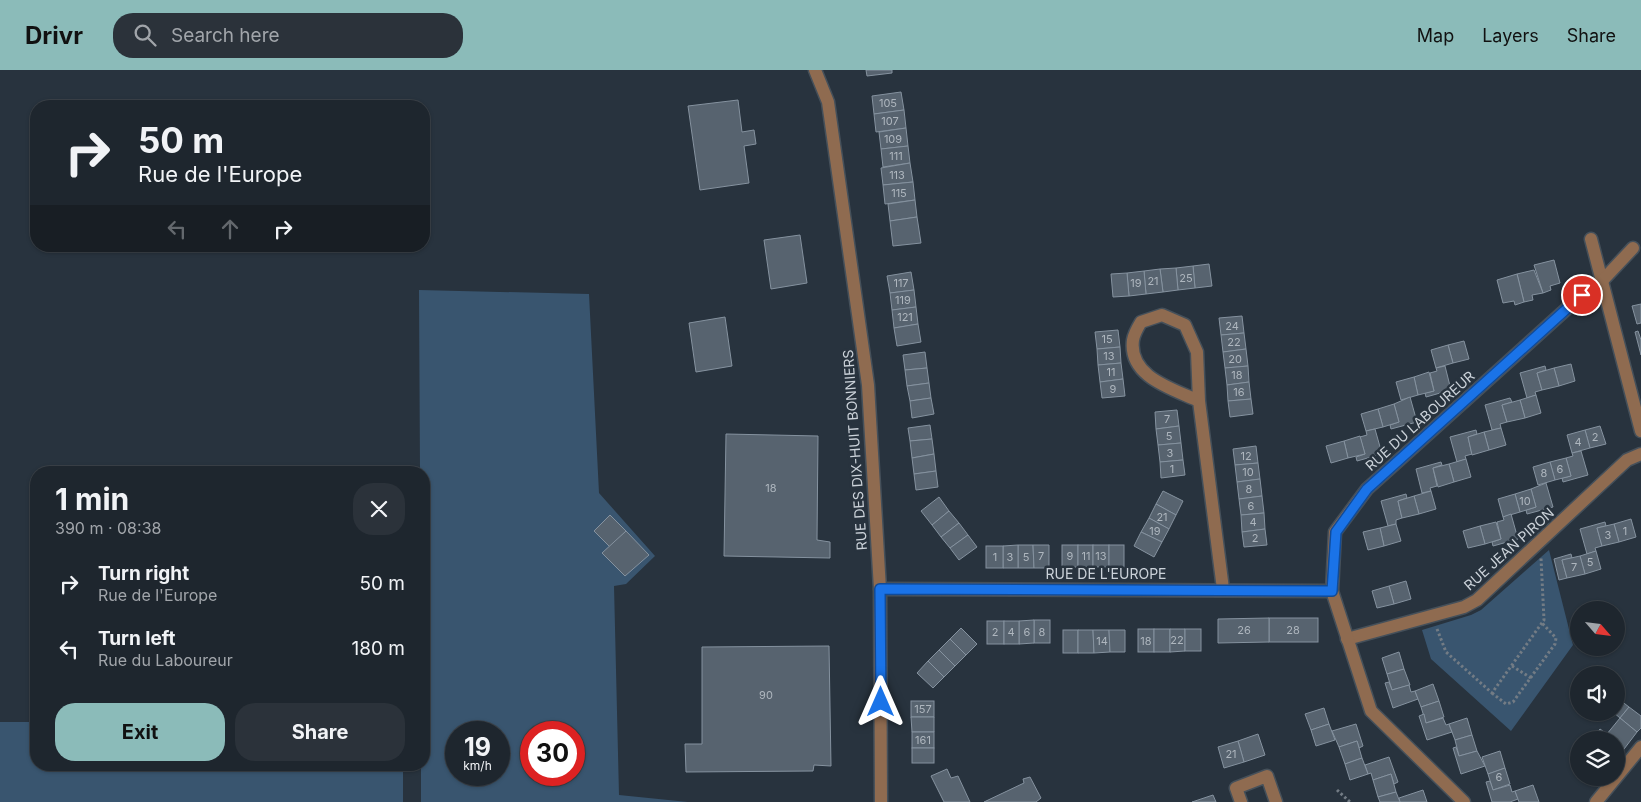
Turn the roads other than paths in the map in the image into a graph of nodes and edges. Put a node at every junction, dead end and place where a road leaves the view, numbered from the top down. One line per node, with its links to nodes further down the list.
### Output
1 (815, 70): 8 (street, RUE DES DIX-HUIT BONNIERS)
2 (1591, 240): 4 (street)
3 (1633, 248): 4 (street, RUE DU LABOUREUR)
4 (1602, 281): 6 (street); 10 (street, RUE DU LABOUREUR)
5 (1199, 401): 5 (street); 9 (street)
6 (1641, 430)
7 (1641, 454): 11 (street, RUE JEAN PIRON)
8 (880, 589): 9 (street, RUE DE L'EUROPE); 13 (street, RUE DES DIX-HUIT BONNIERS)
9 (1223, 589): 10 (street, RUE DE L'EUROPE)
10 (1332, 591): 11 (street, RUE DU LABOUREUR)
11 (1347, 639): 16 (street, RUE DU LABOUREUR)
12 (1641, 747): 17 (street)
13 (880, 802)
14 (1240, 802): 15 (street)
15 (1276, 802)
16 (1464, 802)
17 (1596, 802)

